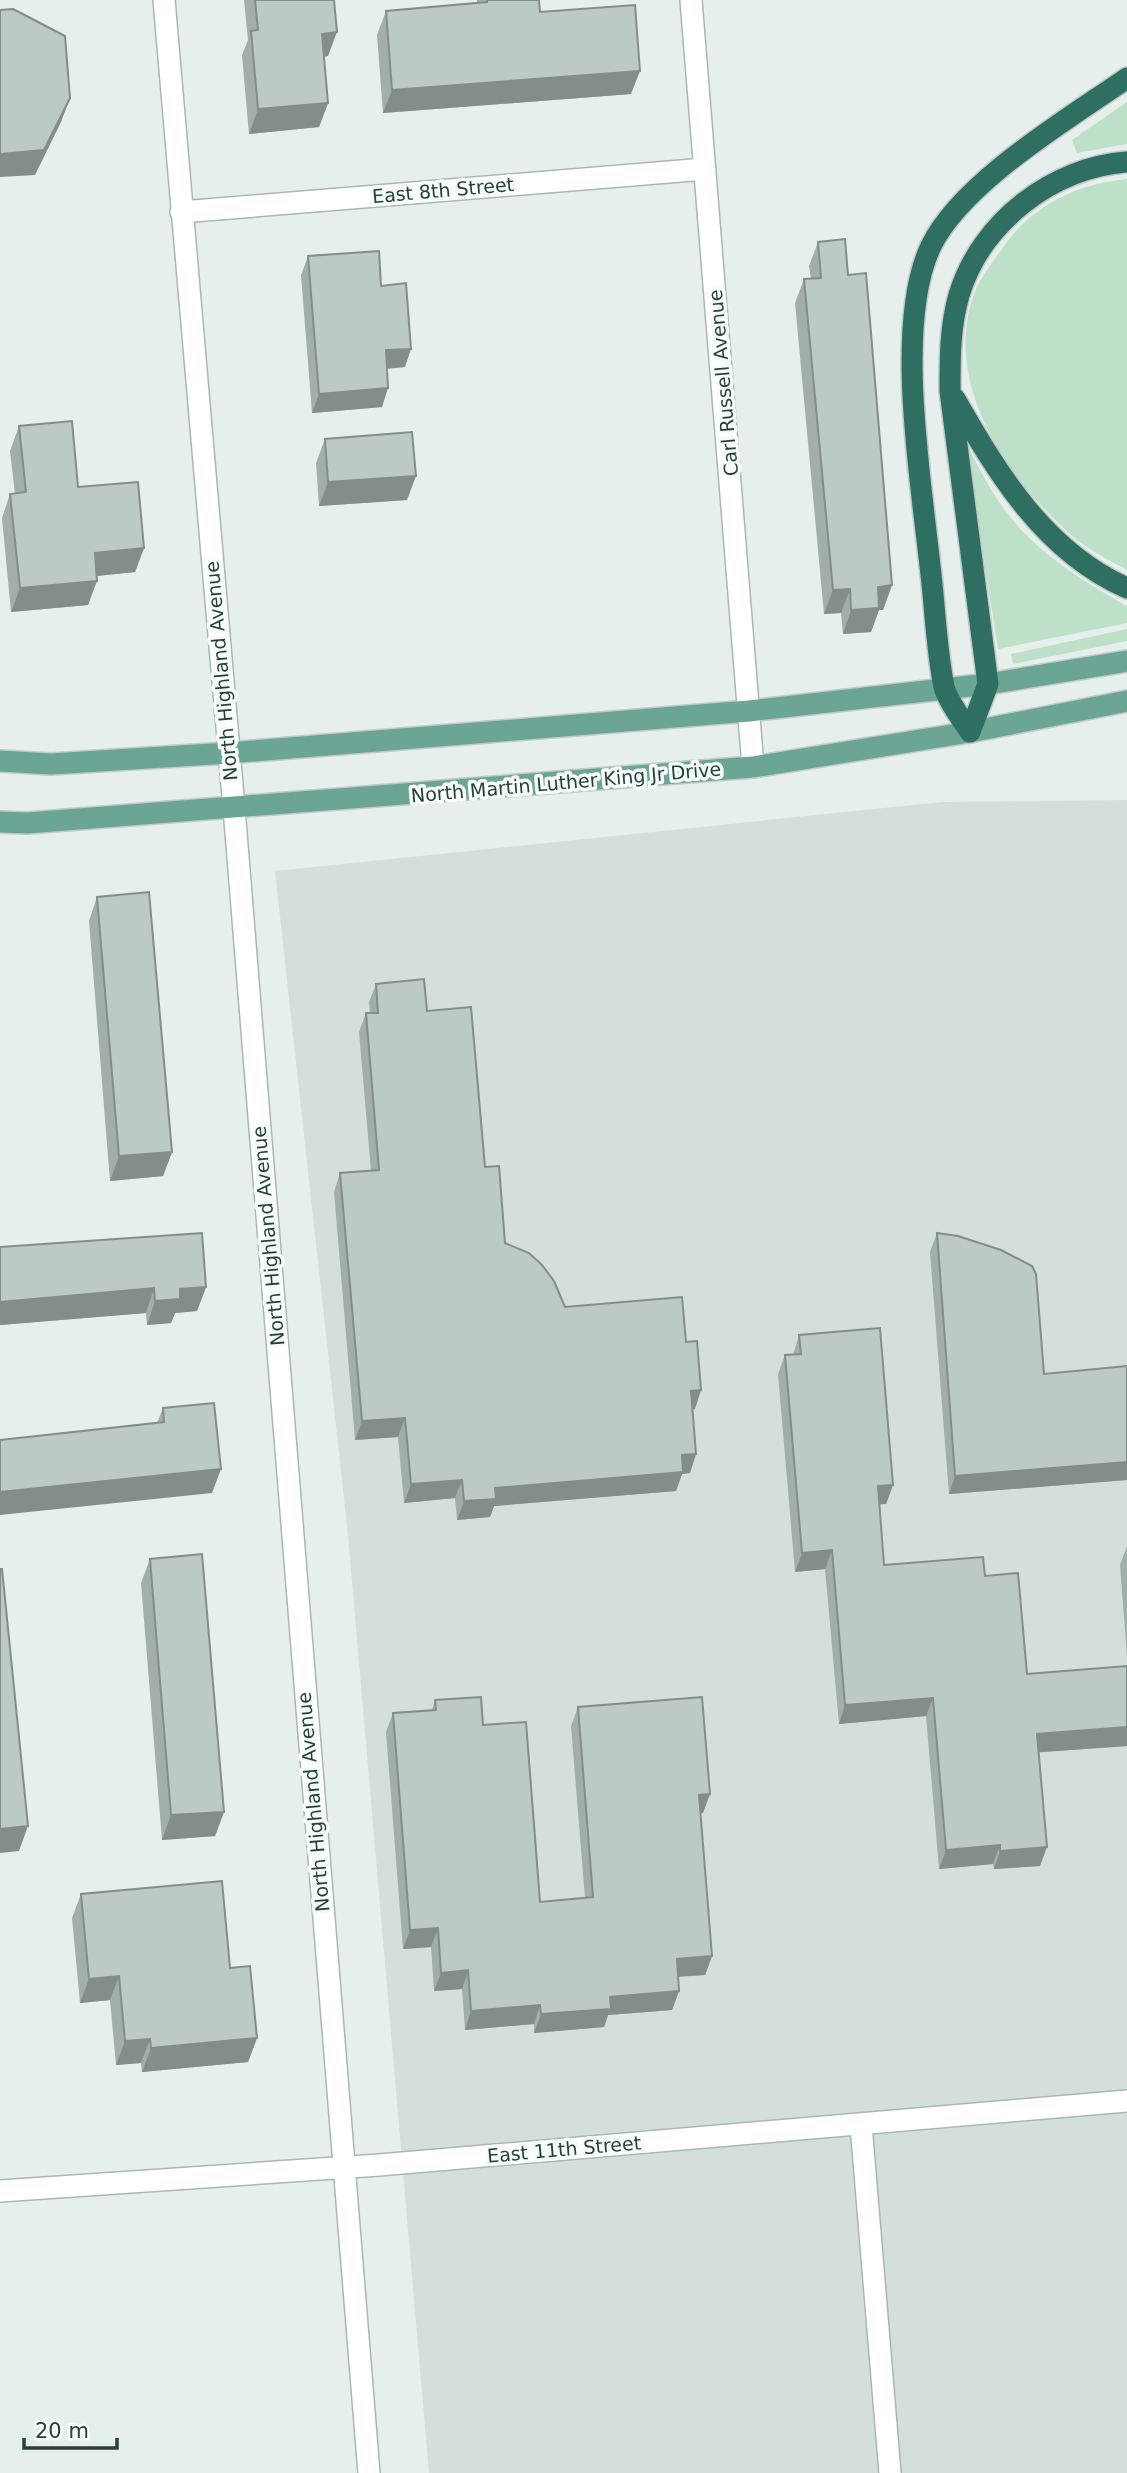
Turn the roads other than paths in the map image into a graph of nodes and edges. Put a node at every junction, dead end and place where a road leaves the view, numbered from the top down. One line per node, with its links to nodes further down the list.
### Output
1 (164, 0): 6 (street, North Highland Avenue)
2 (691, 0): 5 (street, Carl Russell Avenue)
3 (1127, 78): 11 (highway)
4 (1127, 162): 7 (highway)
5 (705, 169): 6 (street, East 8th Street); 13 (street, Carl Russell Avenue)
6 (181, 212): 15 (street, North Highland Avenue)
7 (950, 391): 8 (highway); 10 (highway)
8 (1127, 588)
9 (1127, 661): 10 (main road)
10 (988, 684): 11 (main road); 14 (highway)
11 (945, 690): 13 (main road); 14 (highway)
12 (1127, 701): 14 (main road, North Martin Luther King Jr Drive)
13 (749, 711): 15 (main road); 17 (street, Carl Russell Avenue)
14 (970, 733): 17 (main road, North Martin Luther King Jr Drive)
15 (228, 754): 16 (main road); 18 (street, North Highland Avenue)
16 (0, 761)
17 (753, 767): 18 (main road, North Martin Luther King Jr Drive)
18 (234, 808): 19 (main road, North Martin Luther King Jr Drive); 22 (street, North Highland Avenue)
19 (0, 822)
20 (1127, 2101): 21 (street, East 11th Street)
21 (861, 2125): 22 (street, East 11th Street); 25 (street)
22 (342, 2168): 23 (street, East 11th Street); 24 (street, North Highland Avenue)
23 (0, 2191)
24 (369, 2473)
25 (890, 2473)

